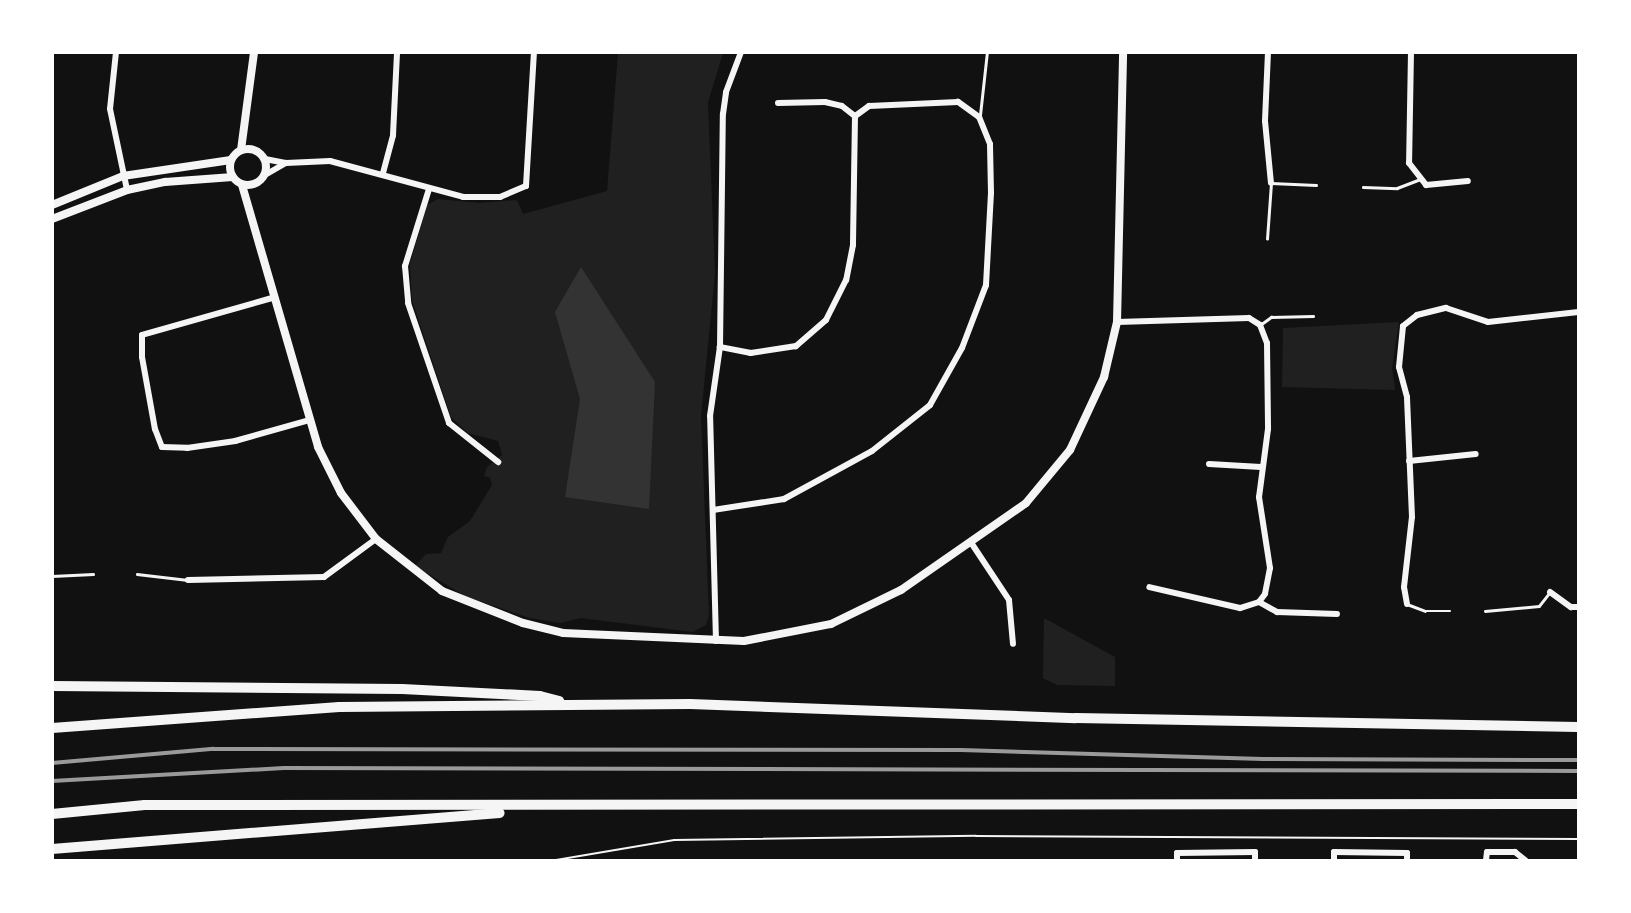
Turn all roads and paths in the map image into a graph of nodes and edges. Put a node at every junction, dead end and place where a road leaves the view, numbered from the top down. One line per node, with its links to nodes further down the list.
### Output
1 (116, 52): 20 (street)
2 (254, 52): 13 (street)
3 (397, 52): 19 (street)
4 (534, 52): 30 (street)
5 (740, 52): 41 (street)
6 (987, 52): 12 (lane)
7 (1123, 52): 39 (street)
8 (1268, 52): 26 (street)
9 (1412, 52): 23 (street)
10 (778, 103): 11 (street)
11 (855, 116): 12 (street); 41 (street)
12 (979, 117): 48 (street)
13 (247, 126): 14 (street); 15 (street)
14 (242, 150): 15 (street); 17 (street)
15 (255, 150): 16 (street)
16 (265, 159): 18 (street); 21 (street)
17 (231, 160): 20 (street); 22 (street)
18 (286, 163): 19 (street); 21 (street)
19 (383, 173): 30 (street)
20 (123, 176): 31 (street); 32 (street)
21 (265, 176): 25 (street)
22 (233, 177): 27 (street); 31 (street)
23 (1422, 179): 24 (street); 29 (lane)
24 (1468, 181)
25 (259, 183): 27 (street); 33 (street)
26 (1271, 183): 28 (lane); 35 (lane)
27 (242, 185): 33 (street)
28 (1317, 185)
29 (1363, 187)
30 (429, 189): 44 (street)
31 (127, 190): 34 (street)
32 (52, 205)
33 (250, 205): 36 (street)
34 (52, 219)
35 (1267, 239)
36 (272, 298): 42 (street); 42 (street)
37 (1578, 312): 45 (street)
38 (1313, 316): 40 (lane)
39 (1117, 322): 40 (street); 50 (street)
40 (1259, 325): 47 (street)
41 (720, 347): 48 (street)
42 (309, 420): 49 (street)
43 (1476, 454): 45 (street)
44 (498, 461)
45 (1409, 461): 58 (street)
46 (1209, 464): 47 (street)
47 (1261, 467): 57 (street)
48 (713, 510): 63 (street)
49 (376, 539): 54 (street); 63 (street)
50 (972, 544): 63 (street); 64 (street)
51 (93, 574): 53 (lane)
52 (137, 574): 54 (lane)
53 (52, 576)
54 (188, 580)
55 (1149, 587): 57 (street)
56 (1550, 592): 59 (street); 61 (lane)
57 (1259, 602): 62 (street)
58 (1407, 604): 60 (lane)
59 (1578, 607)
60 (1450, 611)
61 (1485, 611)
62 (1338, 614)
63 (716, 641)
64 (1013, 644)
65 (52, 686): 66 (highway)
66 (572, 704): 67 (highway); 68 (highway)
67 (1578, 727)
68 (52, 728)
69 (1578, 804): 70 (highway)
70 (554, 807): 71 (highway); 73 (highway)
71 (52, 814)
72 (1578, 839): 74 (path)
73 (52, 849)
74 (556, 860)
75 (1177, 860): 76 (street)
76 (1255, 860)
77 (1334, 860): 78 (street)
78 (1407, 860)
79 (1486, 860): 80 (street)
80 (1525, 860)

